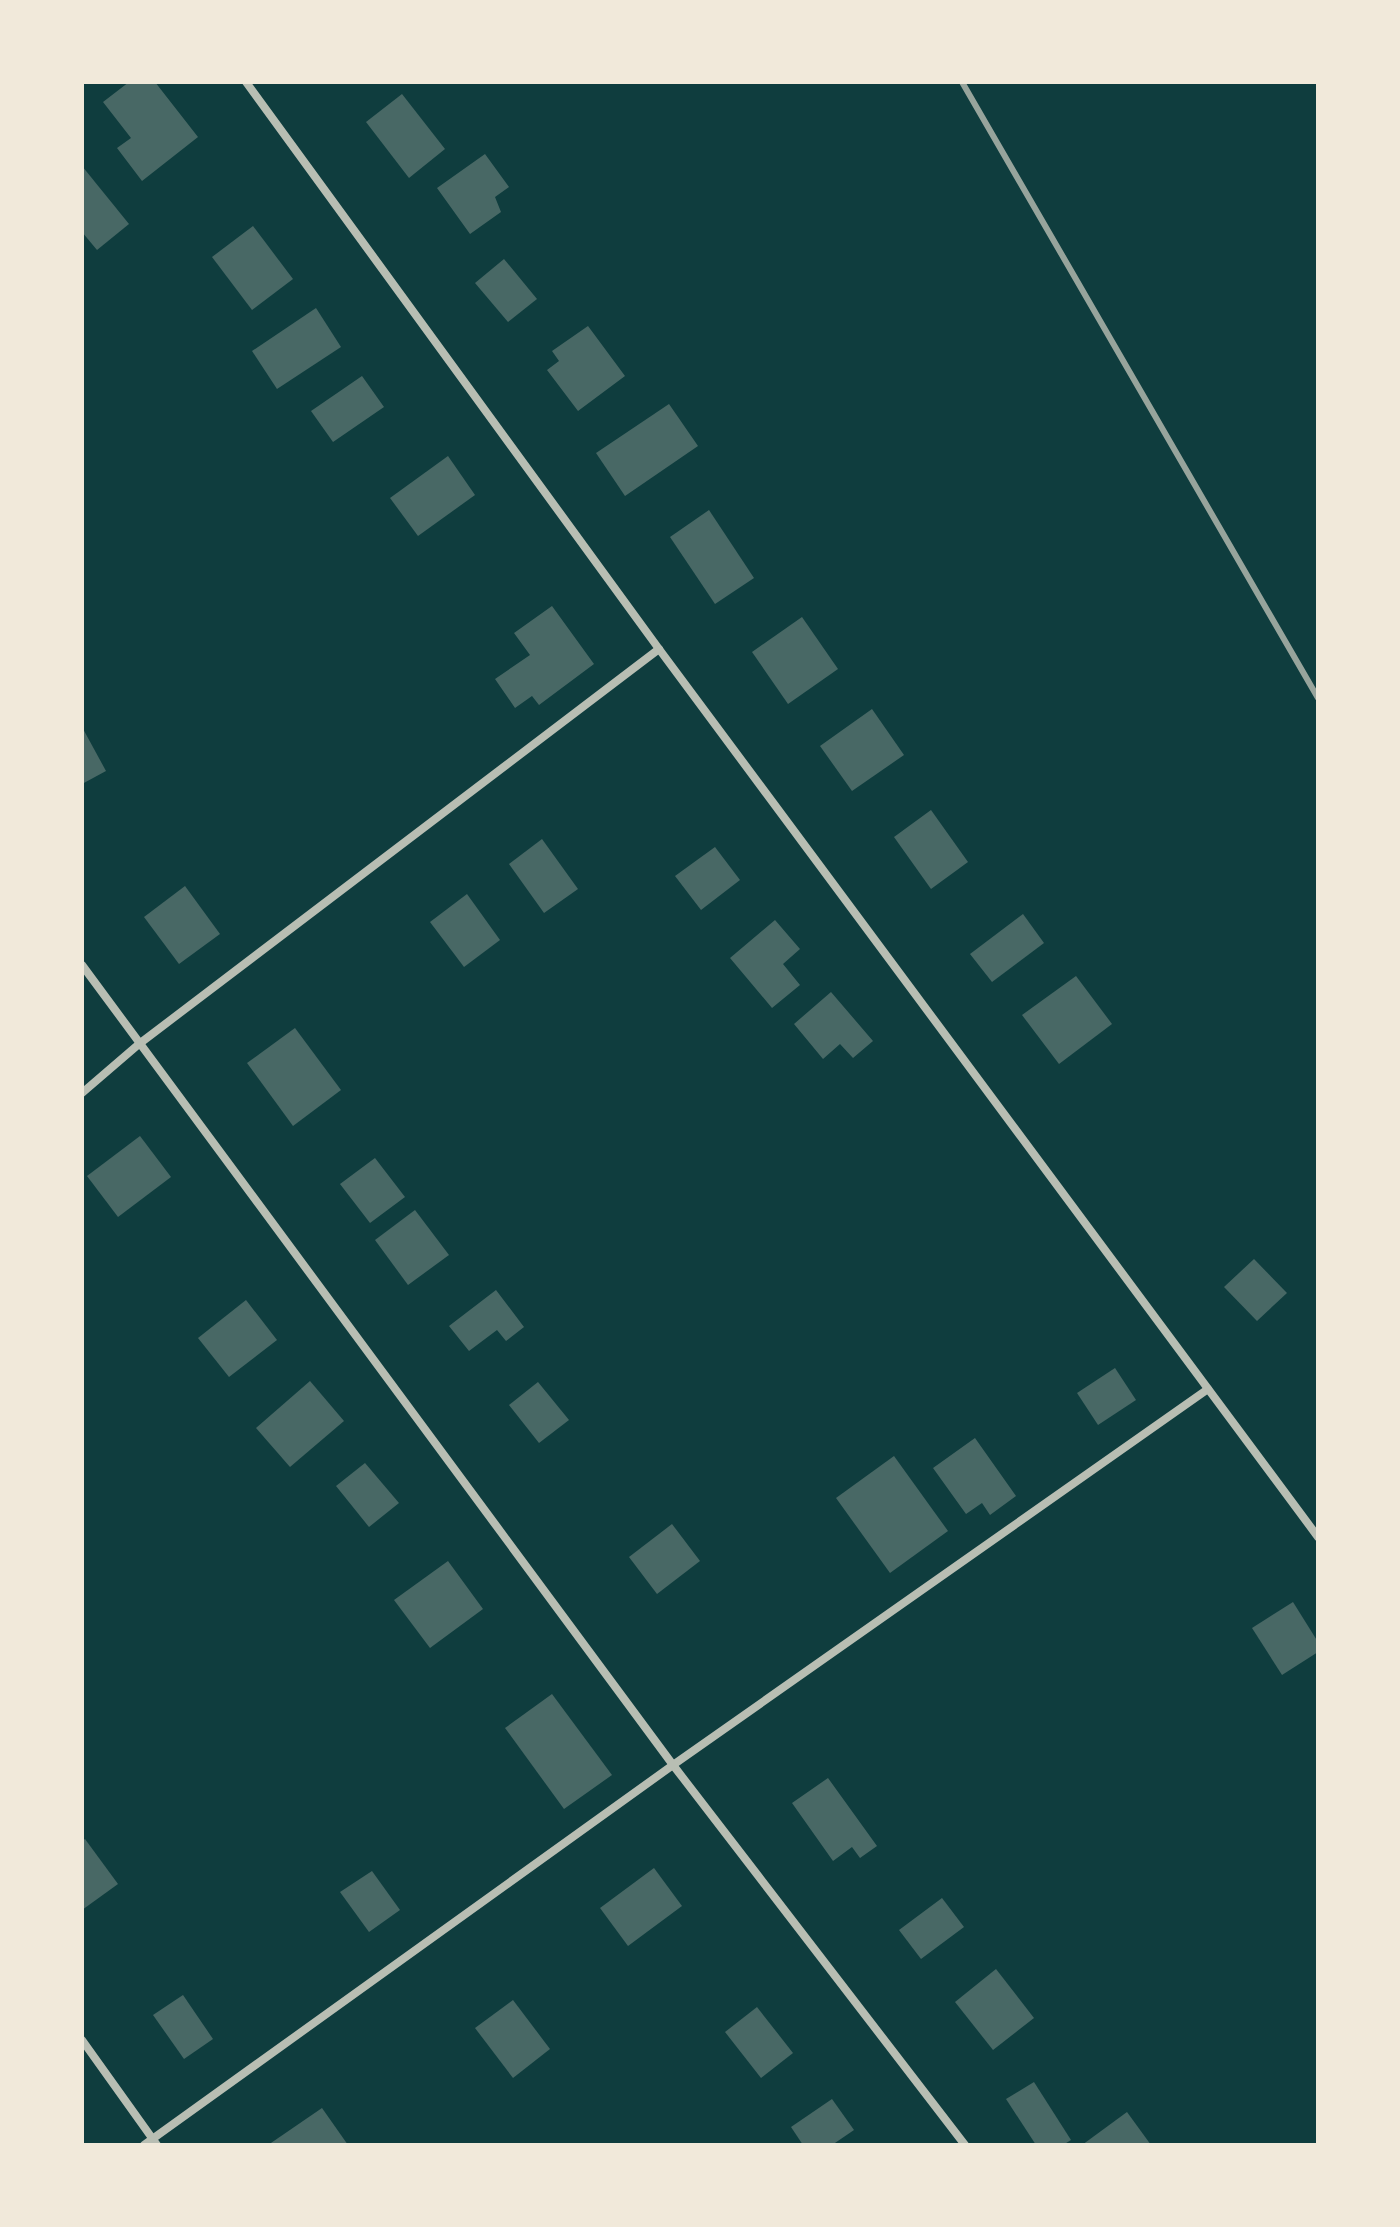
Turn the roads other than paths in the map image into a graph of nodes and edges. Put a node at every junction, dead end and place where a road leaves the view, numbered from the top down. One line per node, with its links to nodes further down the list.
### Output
1 (246, 82): 2 (street)
2 (659, 649): 4 (street); 6 (street)
3 (82, 965): 4 (street)
4 (139, 1044): 5 (street); 8 (street)
5 (82, 1093)
6 (1208, 1389): 7 (street); 8 (street)
7 (1318, 1537)
8 (673, 1765): 10 (street); 12 (street)
9 (82, 2040): 10 (street)
10 (155, 2142): 11 (street)
11 (144, 2145)
12 (965, 2145)

